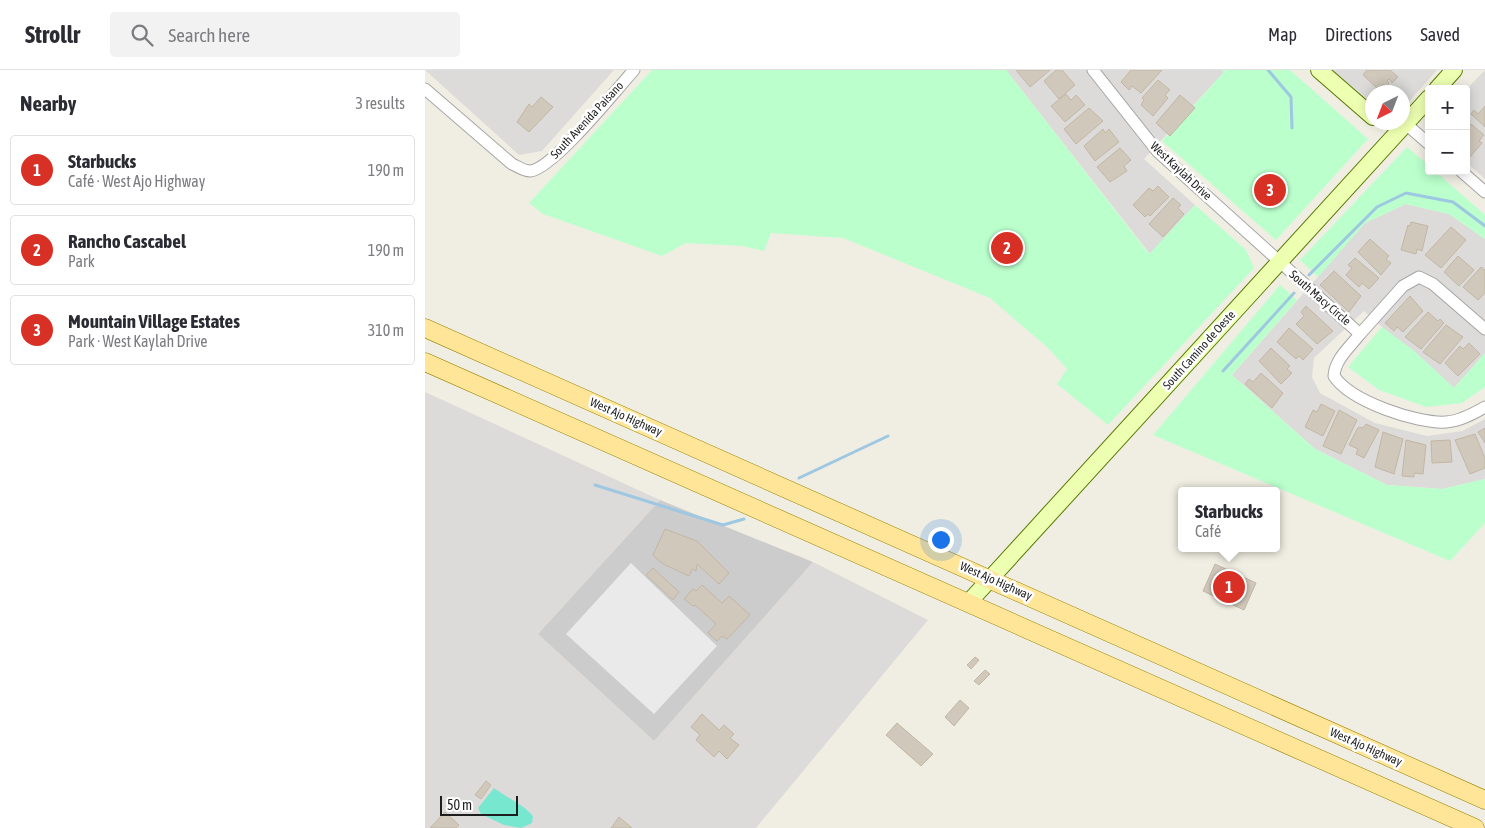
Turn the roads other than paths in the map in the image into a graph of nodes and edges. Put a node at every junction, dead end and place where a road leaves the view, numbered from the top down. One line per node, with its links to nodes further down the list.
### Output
1 (634, 70): 6 (street, South Avenida Paisano)
2 (1093, 70): 17 (street, West Kaylah Drive)
3 (1319, 70): 8 (street)
4 (1454, 70): 5 (street)
5 (1441, 85)
6 (425, 89)
7 (1425, 103): 9 (street, South Camino de Oeste)
8 (1365, 110)
9 (1410, 119)
10 (1410, 127): 14 (street)
11 (1388, 130): 13 (street)
12 (1400, 130): 13 (street, South Camino de Oeste)
13 (1394, 136): 17 (street, South Camino de Oeste)
14 (1425, 141)
15 (1466, 175): 16 (street)
16 (1485, 192)
17 (1279, 262): 20 (street, South Macy Circle); 23 (street, South Camino de Oeste)
18 (425, 328): 23 (main road, West Ajo Highway)
19 (1485, 329): 20 (street, South Macy Circle)
20 (1360, 334): 22 (street, South Macy Circle)
21 (425, 362): 24 (main road)
22 (1485, 407)
23 (990, 578): 24 (street, South Camino de Oeste); 25 (main road, West Ajo Highway)
24 (969, 602): 26 (main road)
25 (1485, 800)
26 (1475, 828)

